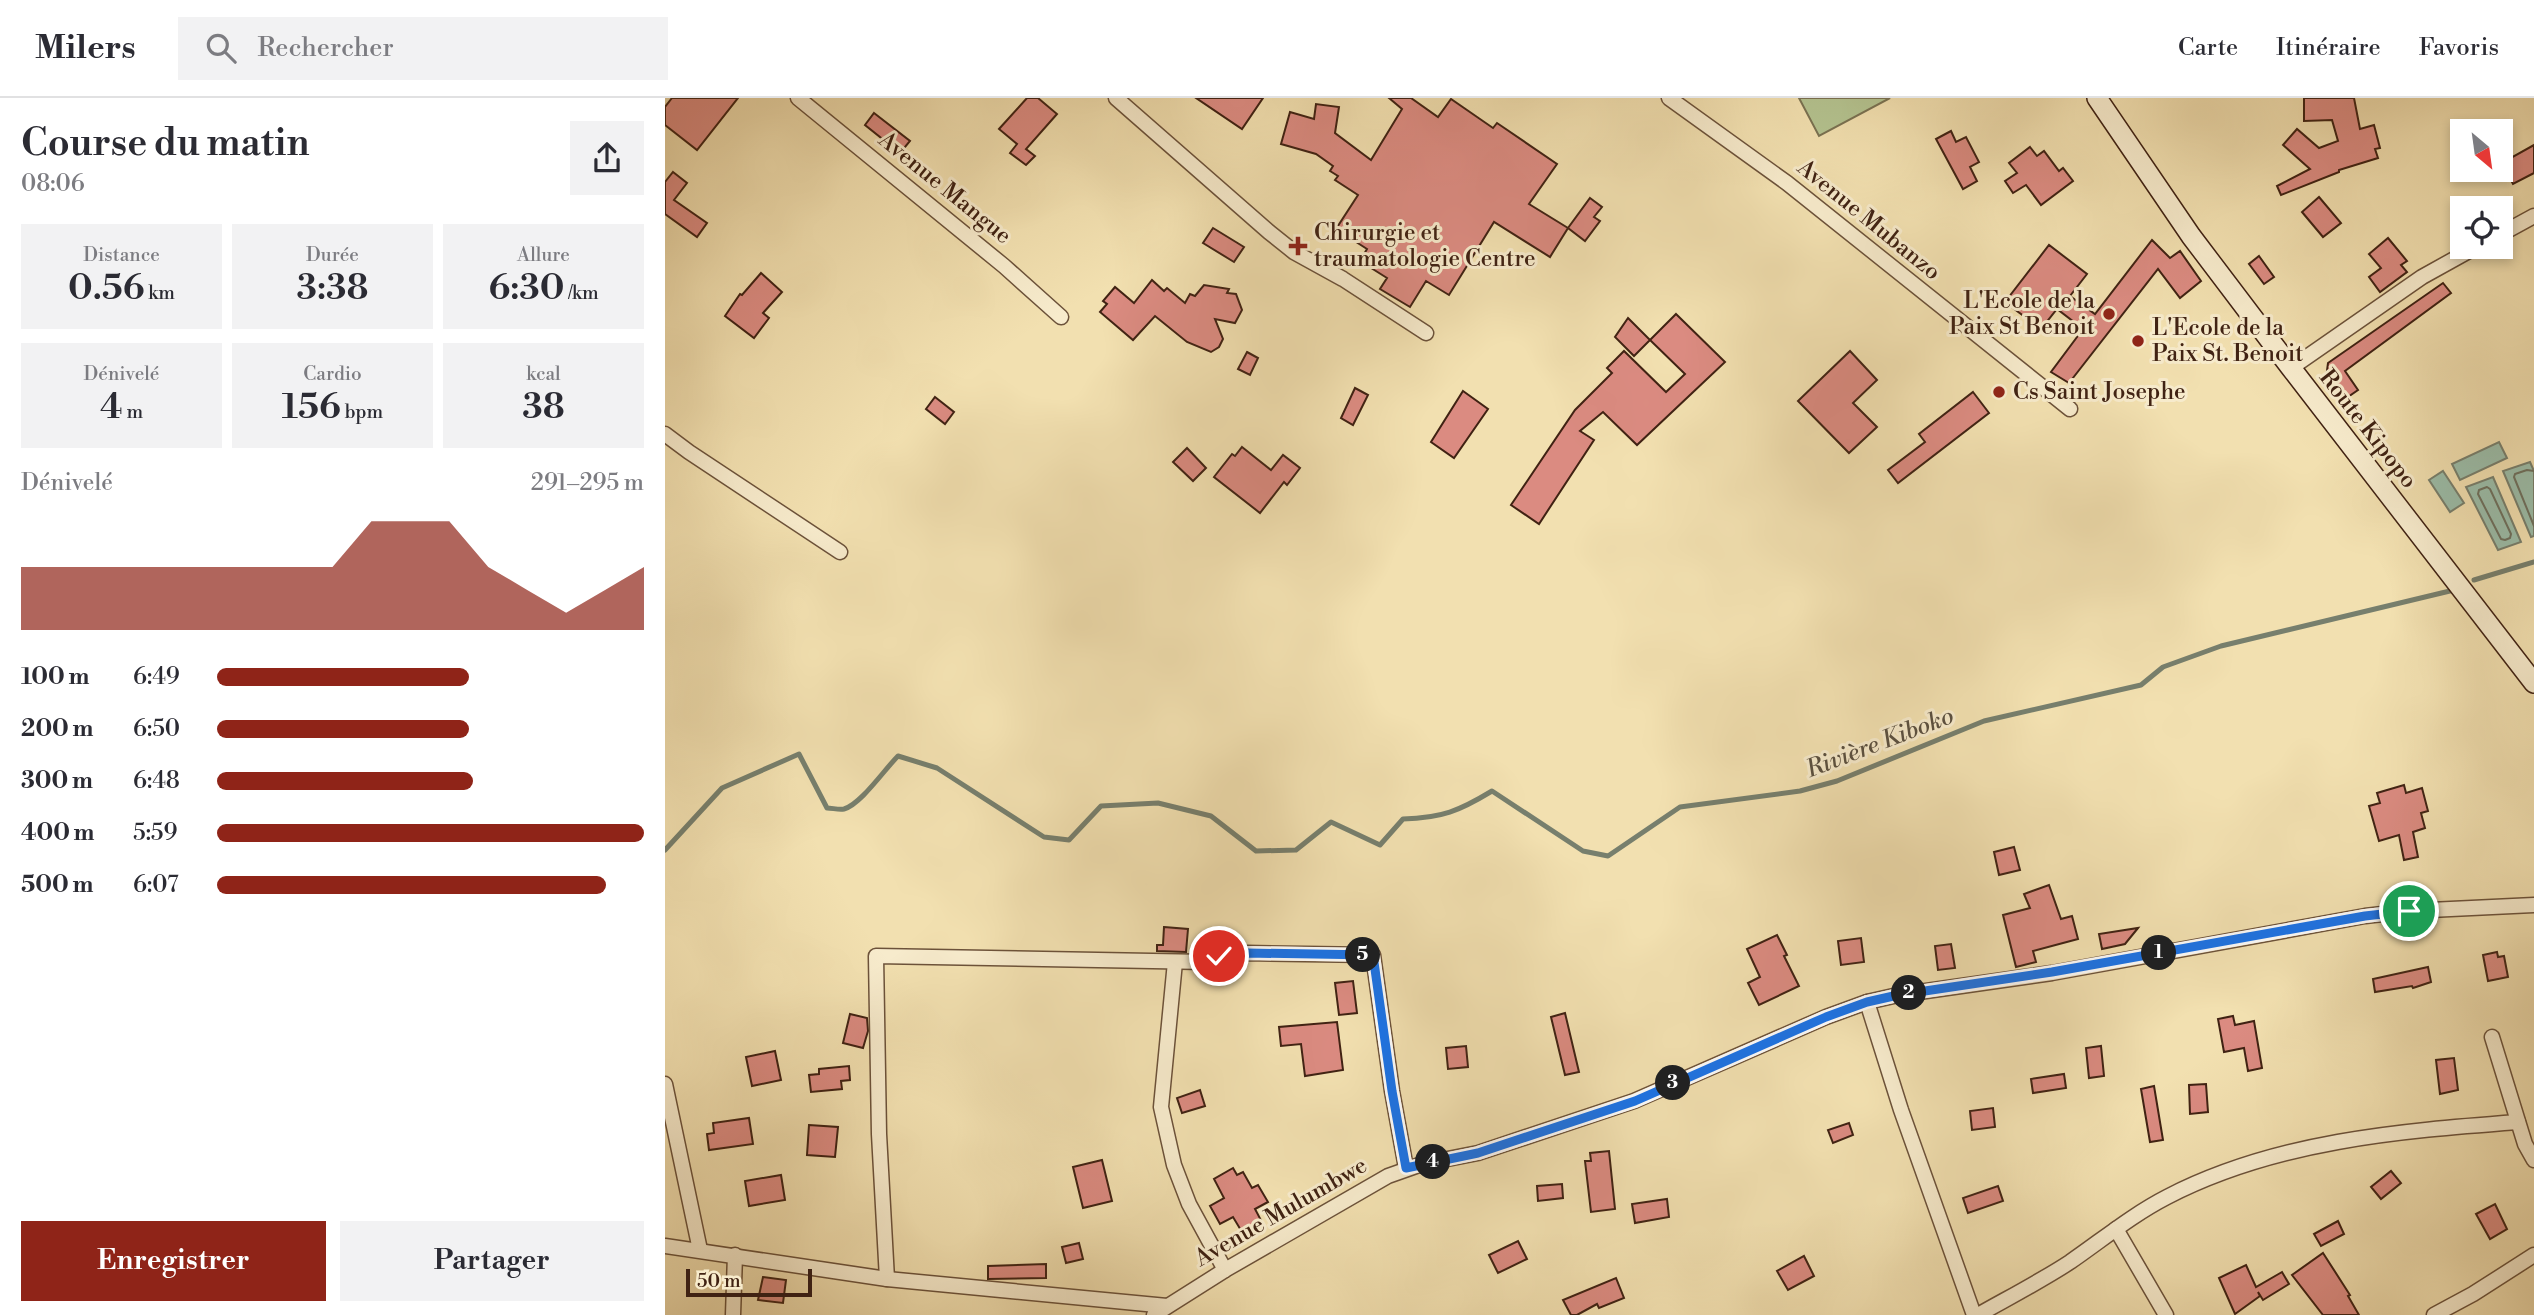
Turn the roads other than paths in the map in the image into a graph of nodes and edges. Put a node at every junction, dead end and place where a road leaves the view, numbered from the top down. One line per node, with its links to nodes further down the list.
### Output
1 (798, 98): 8 (street, Avenue Mangue)
2 (1116, 98): 9 (street)
3 (1669, 98): 11 (street, Avenue Mubanzo)
4 (2097, 98): 10 (main road, Route Kipopo)
5 (2534, 216): 6 (street)
6 (2513, 227)
7 (2454, 259): 10 (street)
8 (1061, 317)
9 (1426, 333)
10 (2291, 369): 14 (main road, Route Kipopo)
11 (2070, 409)
12 (665, 433): 13 (street)
13 (840, 552)
14 (2534, 683)
15 (2534, 905): 17 (street, Avenue Mulumbwe)
16 (1175, 962): 22 (street); 28 (street); 29 (street)
17 (1867, 1002): 22 (street, Avenue Mulumbwe); 33 (street)
18 (2492, 1037): 20 (street)
19 (665, 1084): 25 (street)
20 (2518, 1122): 21 (street); 23 (street)
21 (2534, 1160)
22 (1406, 1168): 28 (street, Avenue Mulumbwe)
23 (2116, 1229): 33 (street); 34 (street)
24 (665, 1246): 25 (street)
25 (700, 1250): 26 (street)
26 (735, 1255): 29 (street); 31 (street)
27 (2534, 1255): 35 (street)
28 (1225, 1270): 30 (street, Avenue Mulumbwe)
29 (887, 1279): 30 (street)
30 (1167, 1306): 32 (street, Avenue Mulumbwe)
31 (733, 1315)
32 (1154, 1315)
33 (1976, 1315)
34 (2166, 1315)
35 (2434, 1315)

